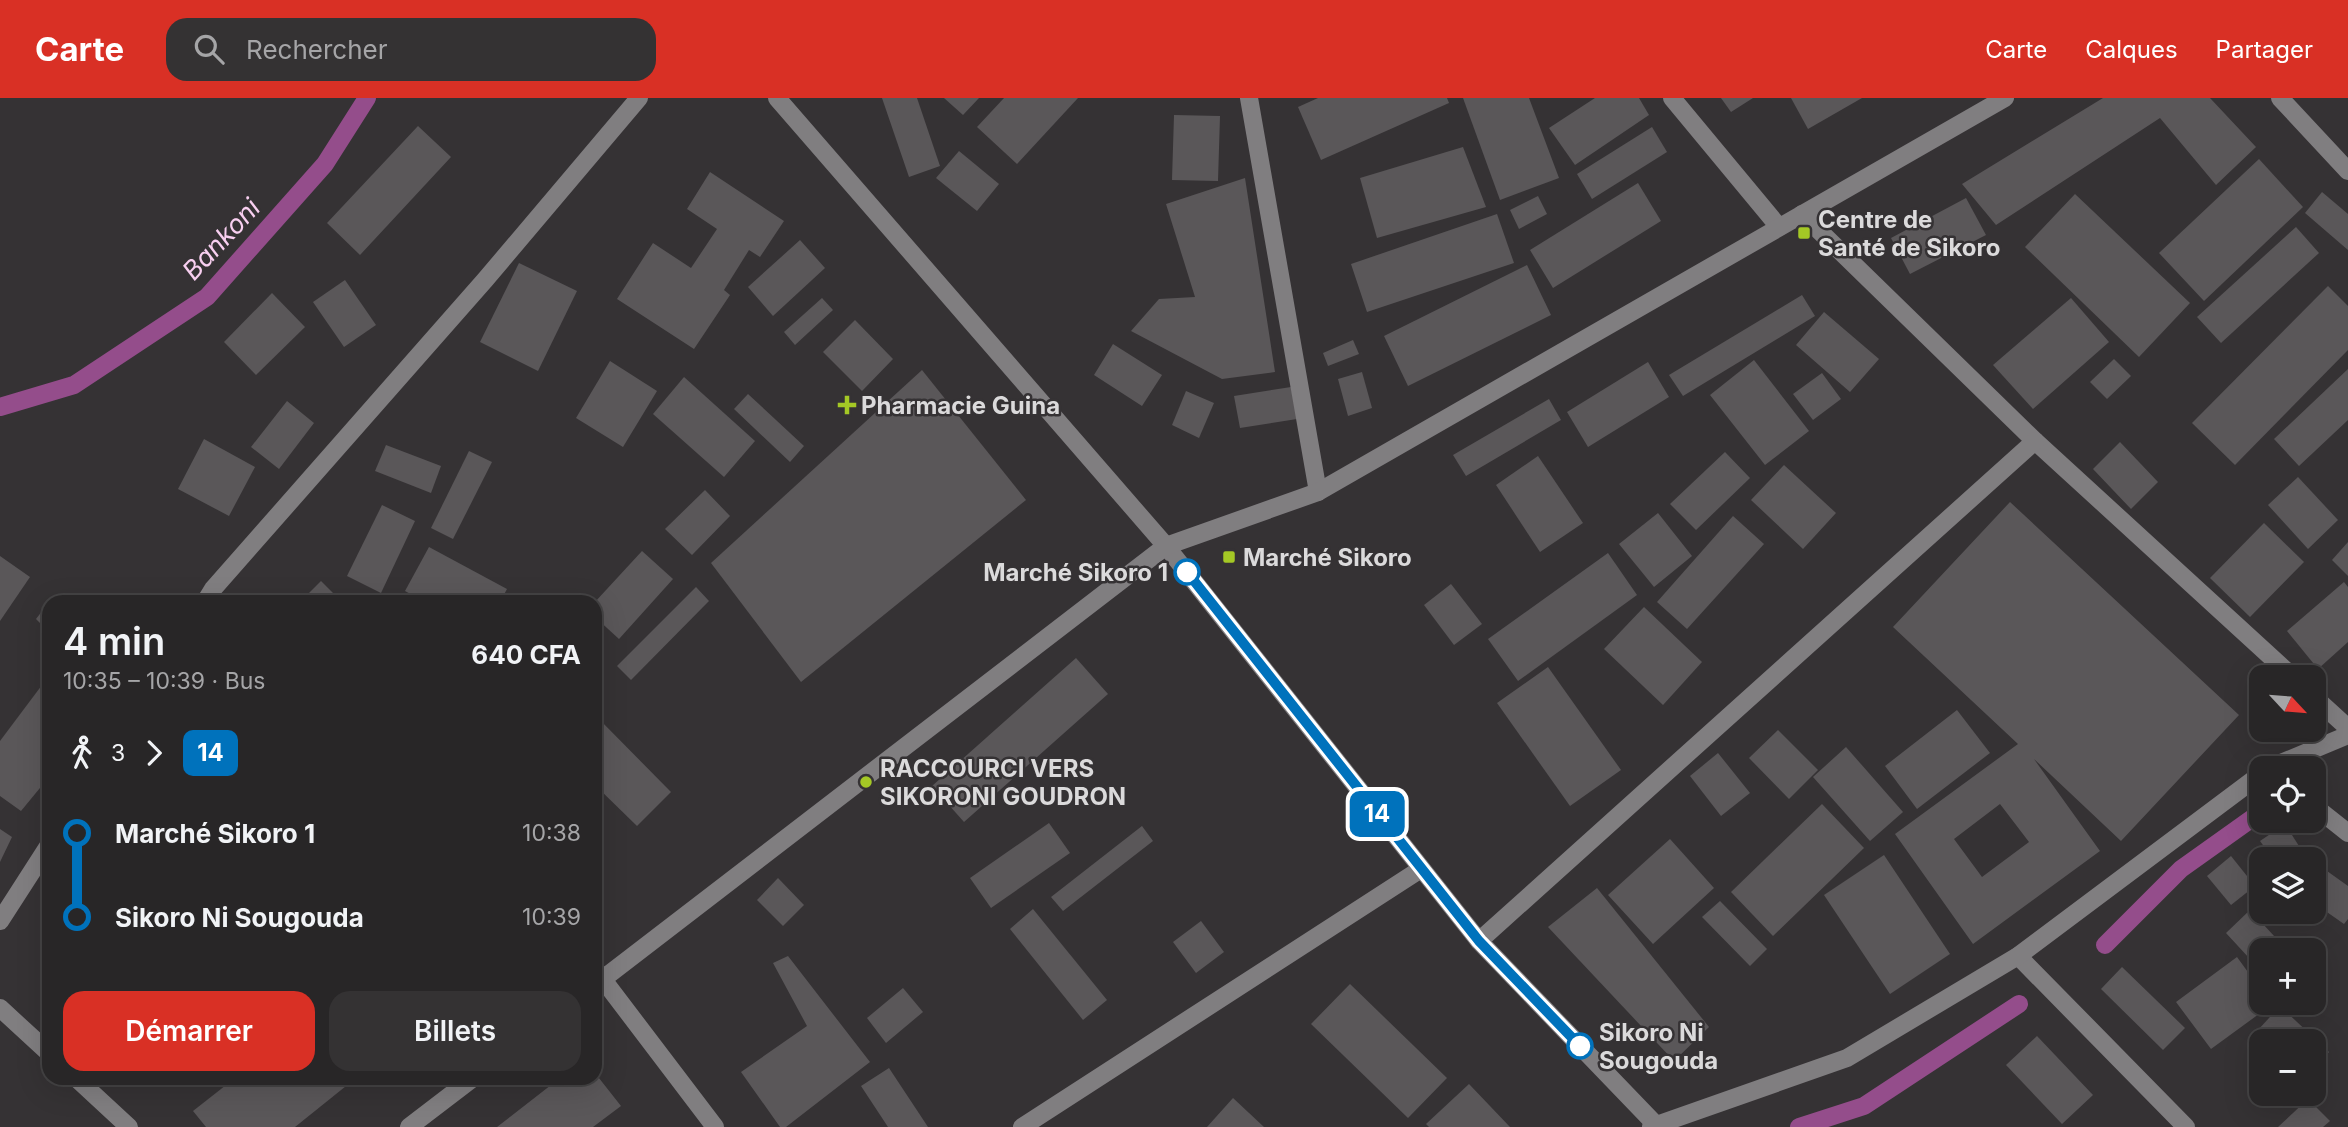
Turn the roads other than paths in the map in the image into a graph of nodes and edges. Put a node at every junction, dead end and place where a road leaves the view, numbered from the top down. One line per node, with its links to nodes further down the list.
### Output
1 (639, 98): 13 (street)
2 (777, 98): 12 (street)
3 (1249, 98): 11 (street)
4 (1672, 98): 9 (street)
5 (2005, 98): 8 (street)
6 (2280, 98): 7 (street)
7 (2348, 172)
8 (1802, 214): 9 (street); 10 (street)
9 (1779, 228): 11 (street)
10 (2035, 441): 14 (street); 25 (street)
11 (1318, 492): 12 (street)
12 (1166, 546): 23 (street); 27 (street)
13 (217, 595)
14 (2279, 665)
15 (2326, 707): 16 (street)
16 (2348, 728)
17 (2348, 735): 18 (street)
18 (2298, 756)
19 (2249, 783): 26 (street)
20 (2326, 816): 21 (street)
21 (2348, 833)
22 (42, 856): 24 (street)
23 (1421, 869): 25 (street); 37 (street)
24 (0, 921)
25 (1479, 941): 33 (street)
26 (2018, 956): 33 (street); 38 (street)
27 (602, 974)
28 (602, 982): 36 (street)
29 (0, 1008): 30 (street)
30 (42, 1047)
31 (84, 1085): 34 (street)
32 (464, 1085): 35 (street)
33 (1655, 1126)
34 (129, 1127)
35 (409, 1127)
36 (715, 1127)
37 (1022, 1127)
38 (2186, 1127)

